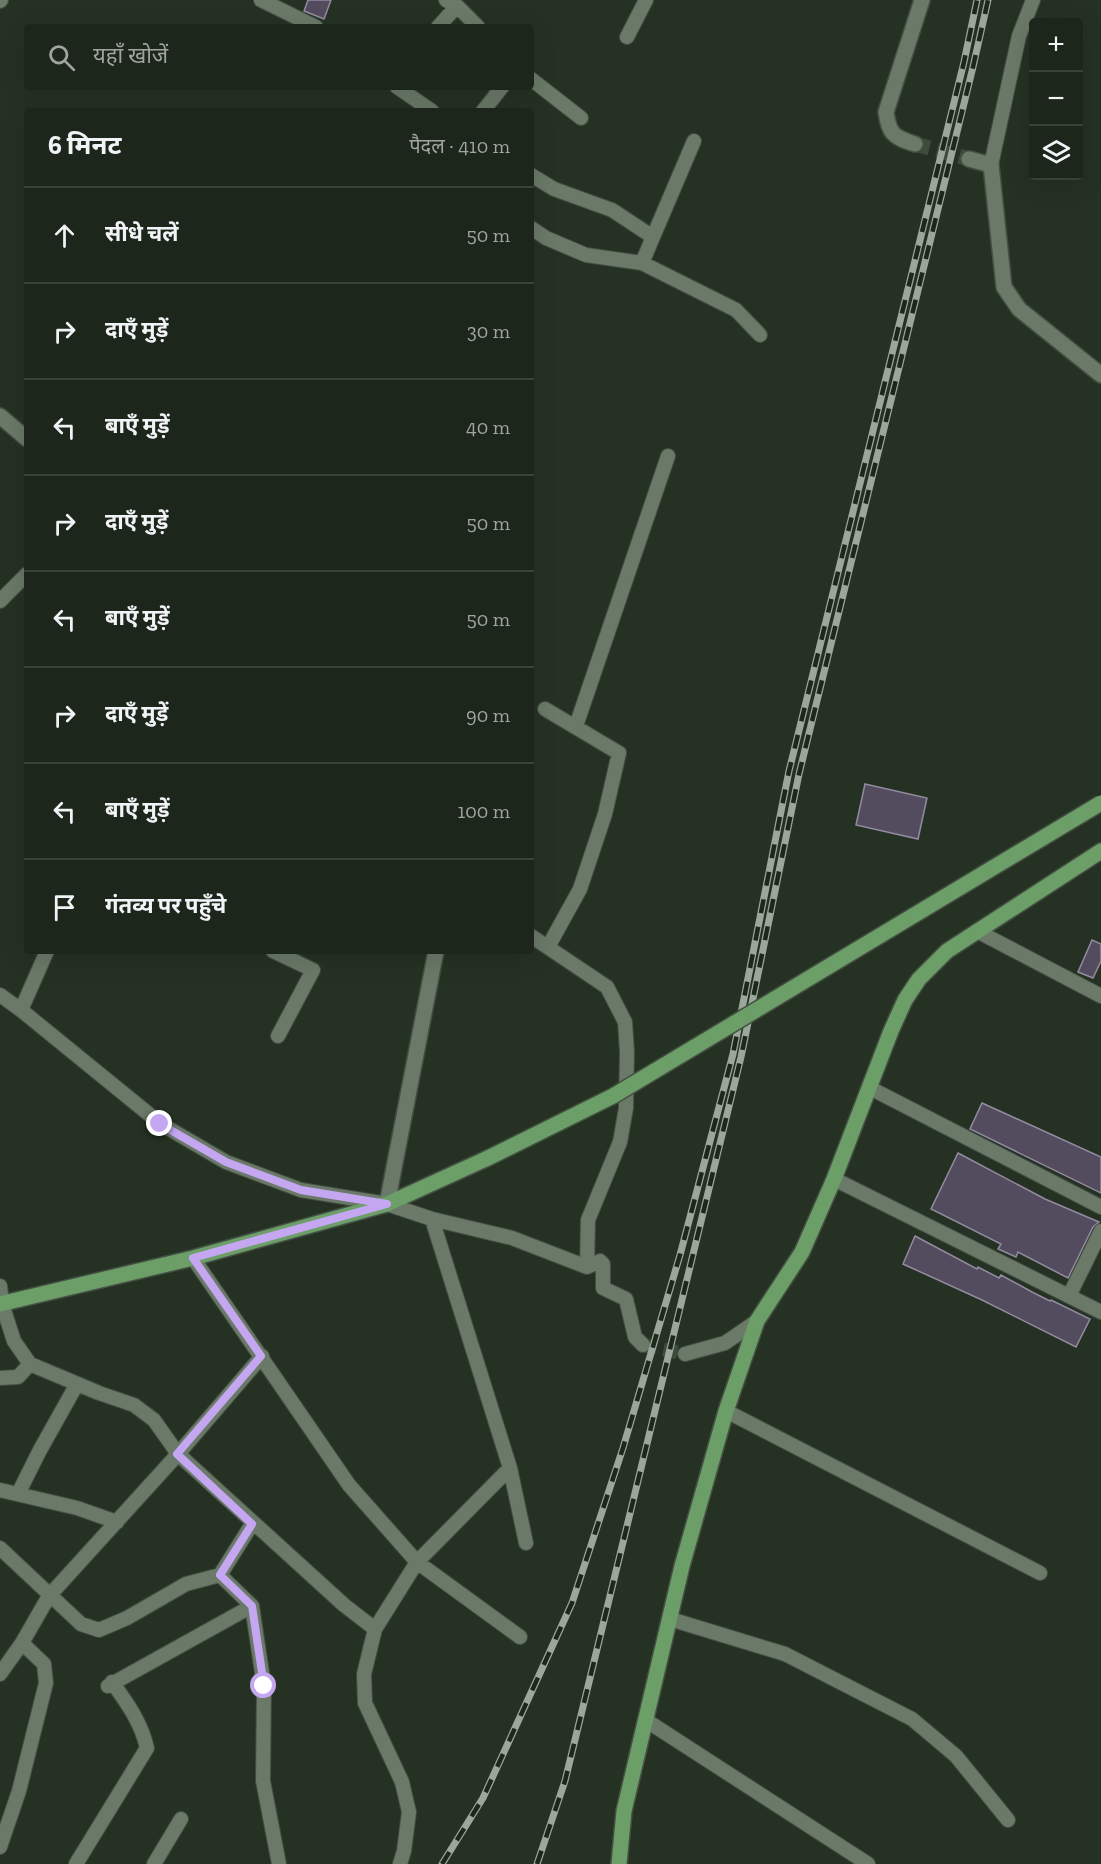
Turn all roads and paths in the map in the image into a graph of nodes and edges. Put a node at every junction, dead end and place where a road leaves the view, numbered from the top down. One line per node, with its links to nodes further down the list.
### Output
1 (261, 0): 6 (street)
2 (646, 0): 9 (street)
3 (922, 0): 17 (street)
4 (1033, 0): 19 (street)
5 (451, 3): 7 (street); 8 (street)
6 (310, 24)
7 (440, 24)
8 (475, 24)
9 (627, 37)
10 (534, 81): 15 (street)
11 (401, 90): 13 (street)
12 (500, 90): 14 (street)
13 (428, 108)
14 (485, 108)
15 (581, 118)
16 (694, 141): 22 (street)
17 (915, 144)
18 (969, 159): 19 (street)
19 (991, 165): 25 (street)
20 (534, 177): 22 (street)
21 (534, 230): 23 (street)
22 (653, 237): 23 (street)
23 (642, 263): 24 (street)
24 (760, 335)
25 (1101, 375)
26 (0, 416): 27 (street)
27 (24, 436)
28 (668, 456): 32 (street)
29 (24, 577): 30 (street)
30 (0, 602)
31 (545, 709): 32 (street)
32 (576, 726): 37 (street)
33 (1101, 803): 47 (main road, bridge)
34 (1101, 850): 35 (main road)
35 (978, 931): 42 (street); 45 (main road)
36 (534, 938): 37 (street)
37 (548, 947): 52 (street)
38 (46, 954): 43 (street)
39 (279, 954): 44 (street)
40 (435, 954): 47 (street)
41 (0, 995): 43 (street)
42 (1101, 996)
43 (21, 1010): 47 (street)
44 (278, 1036)
45 (870, 1088): 46 (main road); 48 (street)
46 (834, 1179): 54 (street); 57 (main road)
47 (387, 1204): 49 (street); 51 (main road)
48 (1101, 1207)
49 (432, 1219): 52 (street); 66 (street)
50 (1101, 1231): 54 (street)
51 (193, 1258): 55 (main road); 60 (street)
52 (587, 1267): 58 (street)
53 (0, 1286): 55 (street)
54 (1069, 1296): 56 (street)
55 (1, 1304): 61 (street)
56 (1101, 1312)
57 (757, 1321): 59 (street); 64 (main road)
58 (643, 1345)
59 (685, 1354)
60 (261, 1356): 65 (street); 73 (street)
61 (30, 1364): 62 (street); 63 (street)
62 (0, 1378)
63 (76, 1384): 65 (street); 68 (street)
64 (726, 1410): 74 (street); 78 (main road)
65 (177, 1454): 69 (street); 70 (street)
66 (510, 1468): 71 (street); 73 (street)
67 (0, 1490): 68 (street)
68 (18, 1494): 69 (street)
69 (117, 1522): 76 (street)
70 (252, 1524): 75 (street); 79 (street)
71 (526, 1543)
72 (0, 1548): 76 (street)
73 (417, 1562): 79 (street); 80 (street)
74 (1040, 1573)
75 (220, 1575): 76 (street); 77 (street)
76 (48, 1596): 81 (street)
77 (252, 1606): 87 (street); 89 (street)
78 (670, 1619): 83 (main road); 85 (street)
79 (375, 1629): 90 (street)
80 (520, 1637)
81 (22, 1643): 82 (street); 86 (street)
82 (0, 1674)
83 (647, 1721): 91 (main road); 92 (street)
84 (180, 1819): 88 (street)
85 (1008, 1820)
86 (0, 1847)
87 (76, 1864)
88 (154, 1864)
89 (279, 1864)
90 (400, 1864)
91 (619, 1864)
92 (868, 1864)

